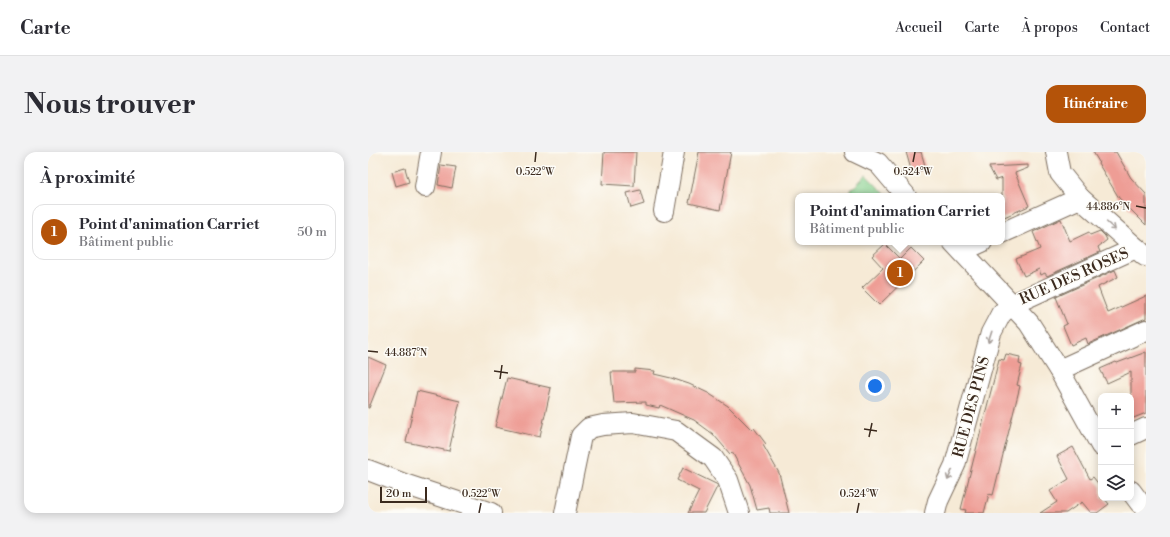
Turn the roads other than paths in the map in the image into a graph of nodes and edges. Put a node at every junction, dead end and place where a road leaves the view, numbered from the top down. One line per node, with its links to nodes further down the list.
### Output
1 (431, 152): 6 (street)
2 (674, 152): 9 (street)
3 (855, 152): 5 (street)
4 (1056, 152): 8 (street)
5 (877, 158): 7 (street)
6 (425, 187)
7 (904, 193)
8 (1080, 198): 10 (street); 12 (street, one-way to 12)
9 (664, 211)
10 (1005, 232)
11 (958, 246): 13 (street)
12 (1141, 253): 13 (street, RUE DES ROSES)
13 (1011, 304): 15 (street); 25 (street, RUE DES PINS, one-way to 25)
14 (1146, 330): 15 (street)
15 (1059, 370): 18 (street)
16 (1146, 428): 17 (street)
17 (1134, 434)
18 (1098, 441)
19 (368, 470): 22 (street)
20 (1134, 496): 21 (street)
21 (1146, 506)
22 (490, 513)
23 (565, 513): 24 (street)
24 (740, 513)
25 (935, 513)

